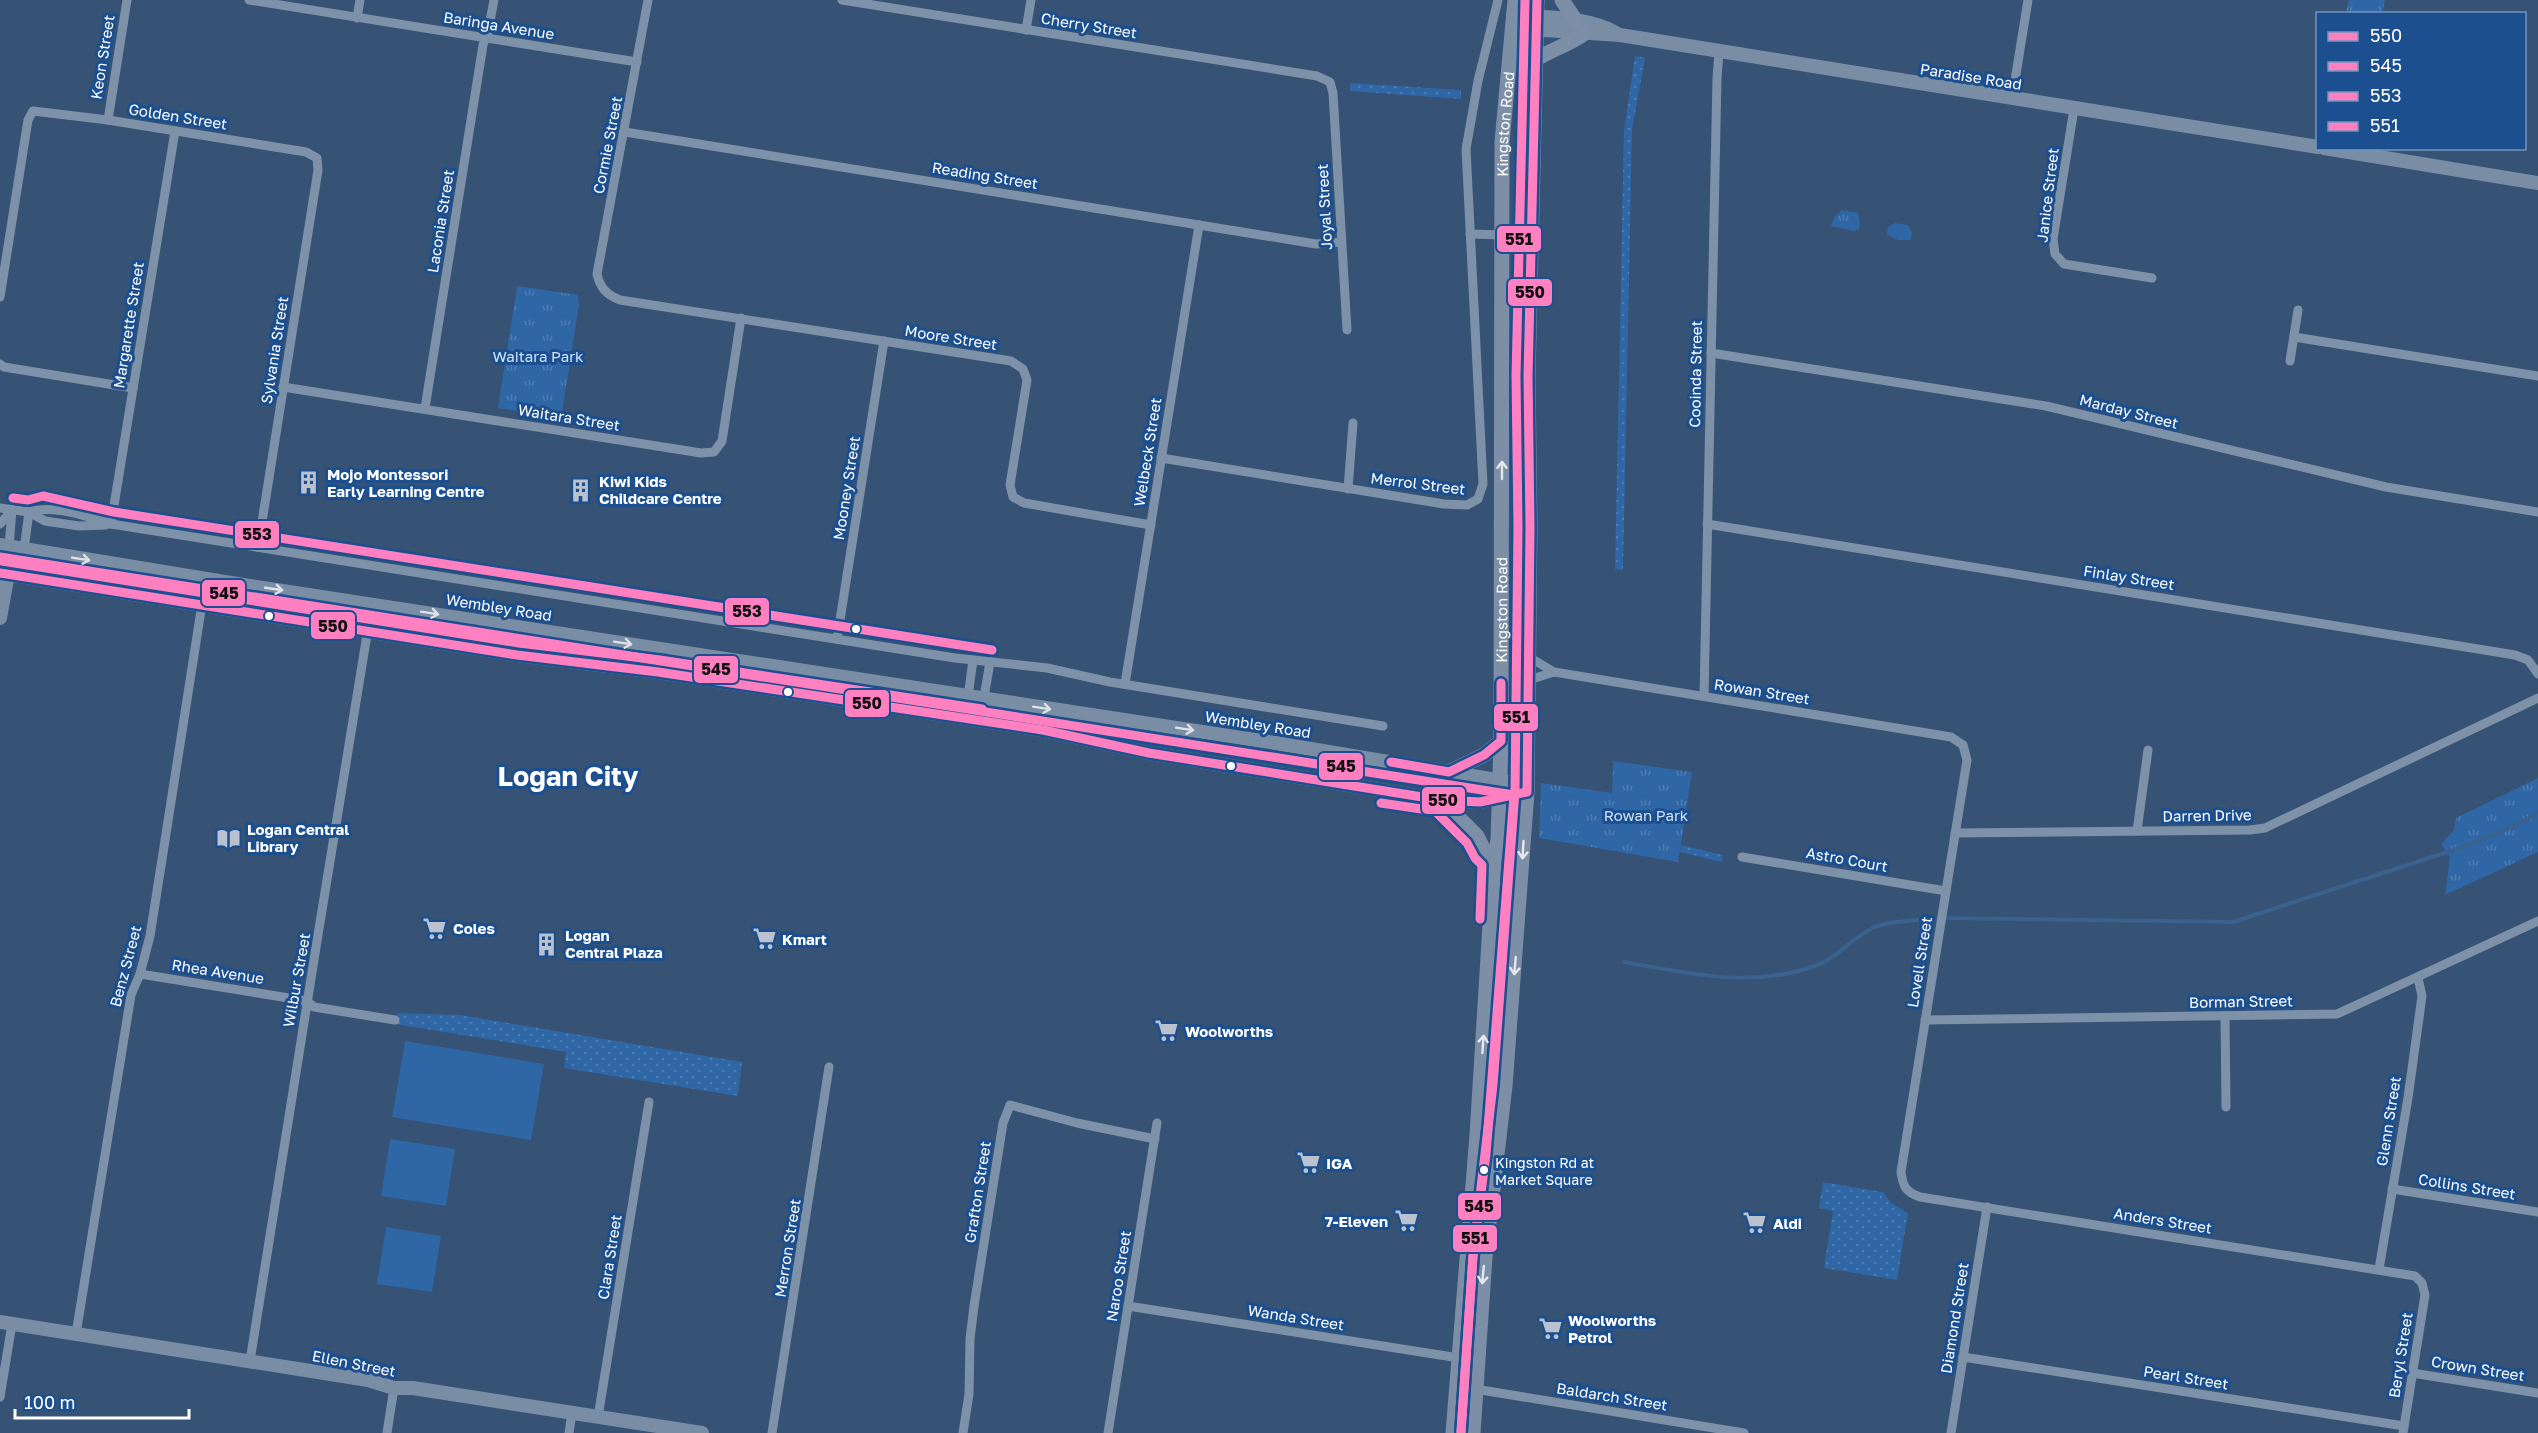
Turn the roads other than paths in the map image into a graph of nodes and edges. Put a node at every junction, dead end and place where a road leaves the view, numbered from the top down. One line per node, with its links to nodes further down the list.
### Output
1 (127, 0): 24 (street, Keon Street)
2 (249, 0): 13 (street, Baringa Avenue)
3 (360, 0): 13 (street)
4 (494, 0): 17 (street, Laconia Street)
5 (648, 0): 20 (street, Cormie Street)
6 (843, 0): 16 (street, Cherry Street)
7 (1031, 0): 16 (street)
8 (1498, 0): 32 (street, Merrol Street)
9 (1537, 0): 14 (main road, Kingston Road)
10 (1562, 0): 15 (main road)
11 (2028, 0): 22 (street)
12 (1513, 15): 14 (main road, Paradise Road); 33 (main road, Kingston Road)
13 (357, 18): 17 (street, Baringa Avenue)
14 (1536, 23): 15 (main road, Paradise Road); 19 (main road, Kingston Road)
15 (1580, 27): 18 (main road, Paradise Road); 19 (main road)
16 (1026, 30): 21 (street, Cherry Street)
17 (486, 39): 20 (street, Baringa Avenue); 49 (street, Laconia Street)
18 (1719, 52): 22 (main road, Paradise Road); 43 (street, Cooinda Street)
19 (1536, 60): 70 (main road, Kingston Road)
20 (638, 62): 26 (street, Cormie Street)
21 (1330, 82): 34 (street, Joyal Street)
22 (2012, 99): 23 (main road, Paradise Road)
23 (2074, 109): 27 (main road, Paradise Road); 35 (street, Janice Street)
24 (108, 120): 25 (street, Golden Street); 37 (street, Golden Street)
25 (175, 131): 29 (street, Golden Street); 48 (street, Margarette Street)
26 (625, 132): 31 (street, Reading Street); 36 (street, Cormie Street)
27 (2316, 147)
28 (2336, 150): 30 (main road)
29 (317, 158): 47 (street, Sylvania Street)
30 (2538, 183)
31 (1199, 225): 34 (street, Reading Street); 51 (street, Welbeck Street)
32 (1470, 234): 33 (street); 52 (street, Merrol Street)
33 (1502, 235): 84 (main road, Kingston Road, one-way to 33)
34 (1341, 242): 40 (street, Joyal Street)
35 (2152, 278)
36 (606, 293): 39 (street, Moore Street)
37 (0, 297)
38 (2298, 310): 41 (street)
39 (741, 318): 42 (street, Moore Street); 49 (street, Waitara Street)
40 (1347, 330)
41 (2294, 337): 44 (street); 46 (street)
42 (884, 341): 60 (street, Moore Street); 69 (street, Mooney Street)
43 (1711, 353): 56 (street, Marday Street); 59 (street, Cooinda Street)
44 (2290, 361)
45 (0, 364): 48 (street)
46 (2538, 375)
47 (283, 387): 49 (street, Waitara Street); 62 (street, Sylvania Street)
48 (133, 388): 58 (street, Margarette Street)
49 (425, 408)
50 (1353, 423): 52 (street)
51 (1161, 458): 52 (street, Merrol Street); 60 (street, Welbeck Street)
52 (1348, 489)
53 (0, 508): 54 (street, Wembley Road)
54 (12, 510): 55 (street, Wembley Road); 57 (street); 61 (street)
55 (29, 512): 58 (street, Wembley Road); 63 (street)
56 (2538, 512)
57 (0, 524)
58 (111, 524): 62 (street, Wembley Road)
59 (1707, 524): 74 (street, Finlay Street); 78 (street, Cooinda Street)
60 (1150, 525): 76 (street, Welbeck Street)
61 (4, 546): 63 (main road, Wembley Road); 64 (main road)
62 (258, 547): 69 (street, Wembley Road)
63 (24, 549): 64 (main road); 66 (main road, Wembley Road, one-way to 66)
64 (4, 574): 65 (main road); 67 (main road)
65 (202, 604): 68 (main road); 98 (street, Benz Street)
66 (372, 604): 68 (street, Wilbur Street); 77 (main road, Wembley Road, one-way to 77)
67 (0, 618)
68 (368, 631): 81 (main road); 100 (street, Wilbur Street)
69 (837, 639): 71 (street, Wembley Road)
70 (1529, 657): 73 (street, Rowan Street); 75 (main road, Kingston Road)
71 (973, 660): 72 (street, Wembley Road); 77 (street)
72 (990, 662): 76 (street, Wembley Road); 80 (street)
73 (1554, 672): 75 (street, Rowan Street); 78 (street, Rowan Street)
74 (2538, 674)
75 (1529, 680): 89 (main road, Kingston Road)
76 (1125, 684): 83 (street, Wembley Road)
77 (968, 696): 80 (main road, Wembley Road); 81 (street)
78 (1704, 696): 85 (street, Rowan Street)
79 (2538, 698): 92 (street, Darren Drive)
80 (984, 699): 82 (street); 87 (main road, Wembley Road, one-way to 87)
81 (964, 719): 82 (main road)
82 (980, 721): 91 (main road)
83 (1383, 726)
84 (1501, 741): 87 (main road); 88 (main road, Kingston Road)
85 (1963, 745): 93 (street, Lovell Street)
86 (2148, 750): 92 (street)
87 (1449, 772): 88 (main road, Wembley Road)
88 (1500, 780): 89 (main road, Wembley Road); 90 (main road, Kingston Road)
89 (1527, 788): 90 (main road); 123 (main road, Kingston Road, one-way to 123)
90 (1500, 797): 91 (main road); 95 (main road, Kingston Road)
91 (1441, 800): 95 (main road)
92 (2137, 831): 93 (street, Darren Drive)
93 (1955, 832): 96 (street, Lovell Street)
94 (1742, 857): 96 (street, Astro Court)
95 (1494, 860): 119 (main road, Kingston Road, one-way to 95)
96 (1946, 891): 103 (street, Lovell Street)
97 (2538, 921): 99 (street, Borman Street)
98 (140, 974): 100 (street, Rhea Avenue); 117 (street, Benz Street)
99 (2418, 978): 101 (street, Borman Street); 110 (street, Glenn Street)
100 (307, 1001): 102 (street, Rhea Avenue); 120 (street, Wilbur Street)
101 (2225, 1017): 103 (street, Borman Street); 106 (street)
102 (395, 1020)
103 (1925, 1020): 109 (street, Lovell Street)
104 (829, 1067): 132 (street, Merron Street)
105 (649, 1102): 127 (street, Clara Street)
106 (2226, 1107)
107 (1157, 1123): 108 (street, Naroo Street)
108 (1155, 1139): 115 (street, Naroo Street); 133 (street, Grafton Street)
109 (1902, 1184): 111 (street, Anders Street)
110 (2392, 1189): 112 (street, Collins Street); 113 (street, Glenn Street)
111 (1987, 1207): 113 (street, Anders Street); 118 (street, Diamond Street)
112 (2538, 1212)
113 (2379, 1269): 114 (street, Anders Street)
114 (2422, 1283): 121 (street, Beryl Street)
115 (1128, 1306): 119 (street, Wanda Street); 134 (street, Naroo Street)
116 (6, 1323): 117 (main road, Ellen Street); 125 (street)
117 (76, 1334): 120 (main road, Ellen Street)
118 (1963, 1357): 128 (street, Pearl Street); 138 (street, Diamond Street)
119 (1459, 1358): 135 (main road, Kingston Road)
120 (250, 1361): 122 (main road, Ellen Street)
121 (2412, 1373): 124 (street, Crown Street); 128 (street, Beryl Street)
122 (394, 1388): 126 (main road, Ellen Street); 129 (street)
123 (1475, 1389): 136 (main road, Kingston Road); 137 (street, Baldarch Street)
124 (2538, 1393)
125 (0, 1397)
126 (572, 1413): 127 (main road, Ellen Street); 130 (street)
127 (598, 1417): 131 (main road, Ellen Street)
128 (2403, 1430)
129 (387, 1433)
130 (569, 1433)
131 (702, 1433)
132 (772, 1433)
133 (963, 1433)
134 (1108, 1433)
135 (1453, 1433)
136 (1473, 1433)
137 (1744, 1433)
138 (1951, 1433)

